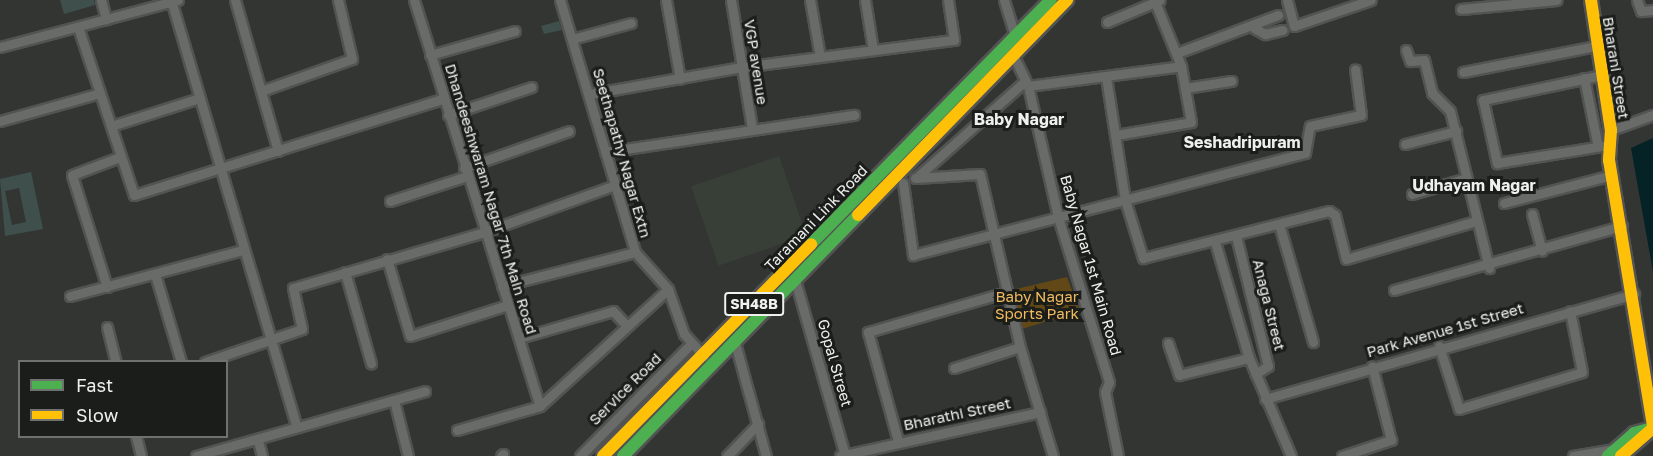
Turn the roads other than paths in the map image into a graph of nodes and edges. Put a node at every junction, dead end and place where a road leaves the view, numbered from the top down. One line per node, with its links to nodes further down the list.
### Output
1 (101, 0): 24 (street)
2 (235, 0): 53 (street)
3 (338, 0): 53 (street)
4 (414, 0): 38 (street, Dhandeeshwaram Nagar 7th Main Road)
5 (666, 0): 48 (street)
6 (731, 0): 42 (street, VGP avenue)
7 (810, 0): 40 (street)
8 (865, 0): 35 (street)
9 (948, 0): 35 (street)
10 (1004, 0): 31 (street)
11 (1051, 0): 31 (main road, Taramani Link Road / SH48B)
12 (1067, 0): 39 (main road, Taramani Link Road / SH48B)
13 (1287, 0): 14 (street)
14 (1371, 0)
15 (1557, 0): 21 (street)
16 (1591, 0): 33 (main road, Bharani Street)
17 (1637, 0): 22 (street)
18 (174, 1): 24 (street); 56 (street)
19 (1158, 1): 25 (street); 37 (street)
20 (561, 5): 32 (street, Seethapathy Nagar Extn)
21 (1461, 9)
22 (1653, 10)
23 (1278, 15): 28 (street)
24 (106, 19): 27 (street)
25 (1107, 22)
26 (631, 23): 32 (street)
27 (78, 27): 34 (street); 54 (street)
28 (1254, 28): 29 (street); 37 (street)
29 (1283, 30)
30 (515, 31): 38 (street)
31 (1015, 36): 70 (main road, Taramani Link Road / SH48B)
32 (572, 39): 55 (street, Seethapathy Nagar Extn)
33 (1596, 46): 44 (street); 45 (main road, Bharani Street)
34 (0, 47)
35 (873, 50): 40 (street)
36 (1406, 50): 65 (street)
37 (1177, 53): 41 (street)
38 (430, 55): 57 (street, Dhandeeshwaram Nagar 7th Main Road)
39 (1013, 55): 50 (street, Baby Nagar 1st Main Road); 74 (main road, Taramani Link Road / SH48B)
40 (820, 57): 42 (street)
41 (1181, 66): 46 (street); 52 (street)
42 (742, 67): 48 (street); 63 (street, VGP avenue)
43 (1355, 69): 83 (street)
44 (1463, 72)
45 (1602, 75): 47 (street); 64 (main road, Bharani Street)
46 (1106, 77): 50 (street); 67 (street)
47 (1584, 78): 69 (street); 69 (street)
48 (680, 79): 55 (street)
49 (1231, 81): 52 (street)
50 (1026, 83): 78 (street); 87 (street, Baby Nagar 1st Main Road)
51 (531, 87): 60 (street)
52 (1185, 88): 67 (street)
53 (261, 91): 71 (street)
54 (100, 93): 61 (street); 62 (street)
55 (590, 94): 72 (street, Seethapathy Nagar Extn)
56 (200, 98): 62 (street); 75 (street)
57 (443, 99): 60 (street, Dhandeeshwaram Nagar 7th Main Road); 71 (street)
58 (854, 115): 63 (street)
59 (1653, 115): 64 (street)
60 (448, 116): 76 (street, Dhandeeshwaram Nagar 7th Main Road)
61 (0, 121)
62 (111, 126): 73 (street)
63 (752, 129): 72 (street)
64 (1611, 130): 69 (main road, Bharani Street)
65 (1456, 131): 68 (street); 79 (street)
66 (569, 132): 76 (street)
67 (1116, 135): 83 (street)
68 (1405, 144)
69 (1603, 146): 77 (main road, Bharani Street)
70 (902, 150): 74 (main road); 122 (main road, Taramani Link Road / SH48B)
71 (278, 151): 75 (street)
72 (605, 152): 81 (street, Seethapathy Nagar Extn)
73 (120, 157): 75 (street); 104 (street)
74 (913, 160): 80 (main road, Taramani Link Road / SH48B)
75 (221, 170): 95 (street)
76 (466, 172): 84 (street); 91 (street, Dhandeeshwaram Nagar 7th Main Road)
77 (1612, 175): 85 (street); 90 (main road, Bharani Street)
78 (915, 178): 80 (street); 92 (street)
79 (1467, 178): 82 (street); 88 (street)
80 (899, 181): 92 (street); 102 (main road, Taramani Link Road / SH48B)
81 (615, 185): 91 (street); 97 (street, Seethapathy Nagar Extn)
82 (1412, 194)
83 (1125, 200): 87 (street); 94 (street)
84 (390, 201)
85 (1504, 202)
86 (1532, 214): 96 (street)
87 (1058, 217): 92 (street); 158 (street, Baby Nagar 1st Main Road)
88 (1476, 221): 89 (street); 99 (street)
89 (1280, 224): 93 (street); 116 (street)
90 (1622, 226): 96 (street); 108 (main road, Bharani Street)
91 (484, 232): 98 (street); 103 (street, Dhandeeshwaram Nagar 7th Main Road)
92 (996, 234): 107 (street)
93 (1236, 236): 94 (street); 130 (street, Anaga Street)
94 (1215, 242): 123 (street)
95 (243, 250): 101 (street); 115 (street)
96 (1542, 251): 99 (street)
97 (634, 252): 103 (street); 105 (street, Seethapathy Nagar Extn)
98 (387, 259): 100 (street); 110 (street)
99 (1489, 268): 106 (street)
100 (345, 272): 115 (street); 127 (street)
101 (155, 274): 104 (street); 125 (street)
102 (795, 280): 119 (main road, Taramani Link Road / SH48B); 146 (street, Gopal Street)
103 (502, 286): 110 (street, Dhandeeshwaram Nagar 7th Main Road)
104 (107, 287): 109 (street)
105 (668, 289): 112 (street); 118 (street, Seethapathy Nagar Extn)
106 (1394, 290)
107 (1007, 292): 121 (street); 143 (street)
108 (1634, 294): 111 (street, Park Avenue 1st Street); 132 (main road, Bharani Street)
109 (70, 296)
110 (508, 305): 114 (street, Dhandeeshwaram Nagar 7th Main Road)
111 (1570, 311): 120 (street, Park Avenue 1st Street); 120 (street)
112 (626, 326): 114 (street); 135 (street)
113 (107, 327): 124 (street)
114 (519, 338): 135 (street, Dhandeeshwaram Nagar 7th Main Road)
115 (272, 340): 126 (street); 138 (street)
116 (1313, 342)
117 (1168, 343): 123 (street)
118 (692, 344): 122 (street, Seethapathy Nagar Extn); 151 (street, Service Road)
119 (735, 344): 137 (street); 153 (main road, Taramani Link Road / SH48B)
120 (1439, 346): 128 (street, Park Avenue 1st Street)
121 (1020, 347): 129 (street); 136 (street)
122 (704, 356): 152 (main road, Taramani Link Road / SH48B)
123 (1249, 358): 130 (street)
124 (115, 360)
125 (180, 360)
126 (211, 360)
127 (371, 363)
128 (1372, 366): 133 (street, Park Avenue 1st Street); 160 (street)
129 (954, 368)
130 (1255, 374): 133 (street)
131 (425, 391): 134 (street)
132 (1651, 396): 139 (main road, Bharani Street)
133 (1265, 399): 159 (street)
134 (394, 400): 138 (street); 150 (street)
135 (540, 406): 140 (street)
136 (1040, 412): 143 (street, Bharathi Street); 157 (street)
137 (758, 424): 154 (street); 155 (street)
138 (297, 427): 142 (street)
139 (1653, 427): 145 (main road)
140 (457, 430)
141 (136, 438): 147 (street)
142 (258, 441): 148 (street); 149 (street)
143 (898, 441): 144 (street, Bharathi Street)
144 (880, 445): 146 (street, Bharathi Street); 156 (street)
145 (1614, 454): 161 (street)
146 (843, 455)
147 (141, 456)
148 (196, 456)
149 (262, 456)
150 (408, 456)
151 (580, 456)
152 (603, 456)
153 (623, 456)
154 (727, 456)
155 (766, 456)
156 (882, 456)
157 (1053, 456)
158 (1118, 456)
159 (1291, 456)
160 (1342, 456)
161 (1574, 456)

